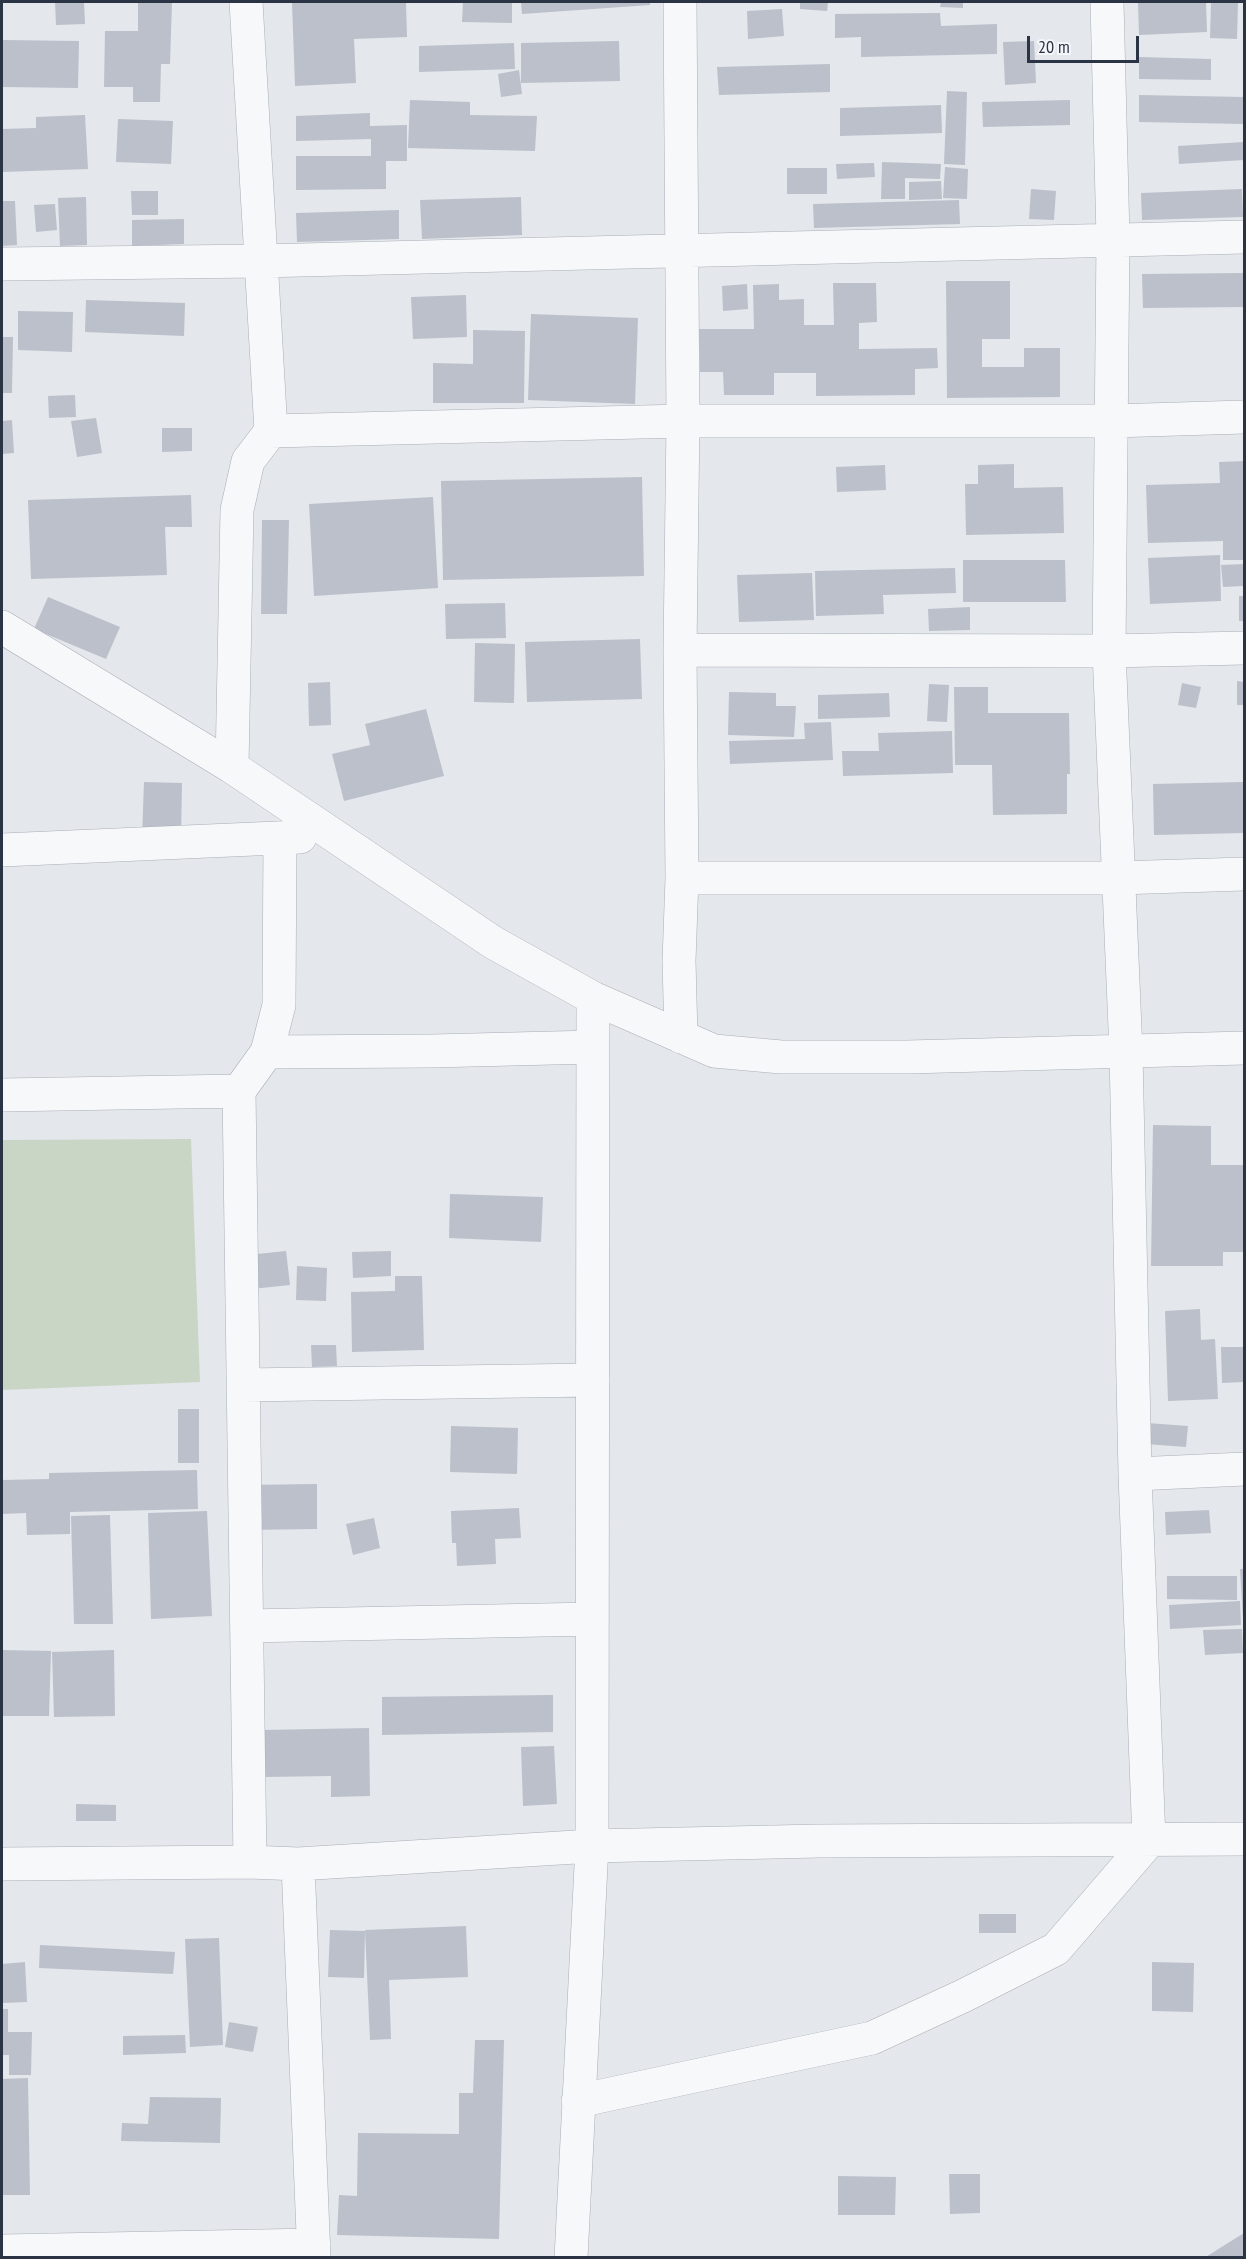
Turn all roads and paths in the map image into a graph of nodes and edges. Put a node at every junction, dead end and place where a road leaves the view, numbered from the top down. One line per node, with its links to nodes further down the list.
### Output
1 (246, 2): 7 (street)
2 (680, 2): 6 (street)
3 (1107, 2): 5 (street)
4 (1245, 237): 5 (street)
5 (1113, 238): 6 (street); 11 (street)
6 (680, 251): 7 (street); 10 (street)
7 (260, 261): 8 (street); 12 (street)
8 (2, 264)
9 (1245, 417): 11 (street)
10 (683, 421): 11 (street); 12 (street); 15 (street)
11 (1112, 421): 16 (street)
12 (271, 431): 17 (street)
13 (2, 627): 17 (street)
14 (1245, 648): 16 (street)
15 (680, 650): 16 (street); 22 (street)
16 (1109, 651): 23 (street)
17 (232, 767): 18 (street)
18 (335, 835): 19 (street); 24 (street)
19 (280, 838): 20 (street); 28 (street)
20 (2, 850)
21 (1245, 874): 23 (street)
22 (682, 878): 23 (street); 25 (street)
23 (1118, 878): 29 (street)
24 (593, 998): 25 (street); 26 (street)
25 (681, 1037): 29 (street)
26 (593, 1047): 28 (street); 32 (street)
27 (1245, 1048): 29 (street)
28 (267, 1052): 30 (street)
29 (1126, 1052): 35 (street)
30 (239, 1091): 31 (street); 33 (street)
31 (2, 1095)
32 (593, 1380): 33 (street); 36 (street)
33 (243, 1385): 37 (street)
34 (1245, 1469): 35 (street)
35 (1135, 1474): 39 (street)
36 (592, 1619): 37 (street); 40 (street)
37 (247, 1626): 41 (street)
38 (1245, 1839): 39 (street)
39 (1149, 1841): 40 (street); 44 (street)
40 (592, 1846): 43 (street); 44 (street)
41 (250, 1862): 42 (street); 43 (street)
42 (2, 1864)
43 (298, 1864): 46 (street)
44 (578, 2101): 47 (street)
45 (2, 2251): 46 (street)
46 (314, 2251)
47 (571, 2258)

